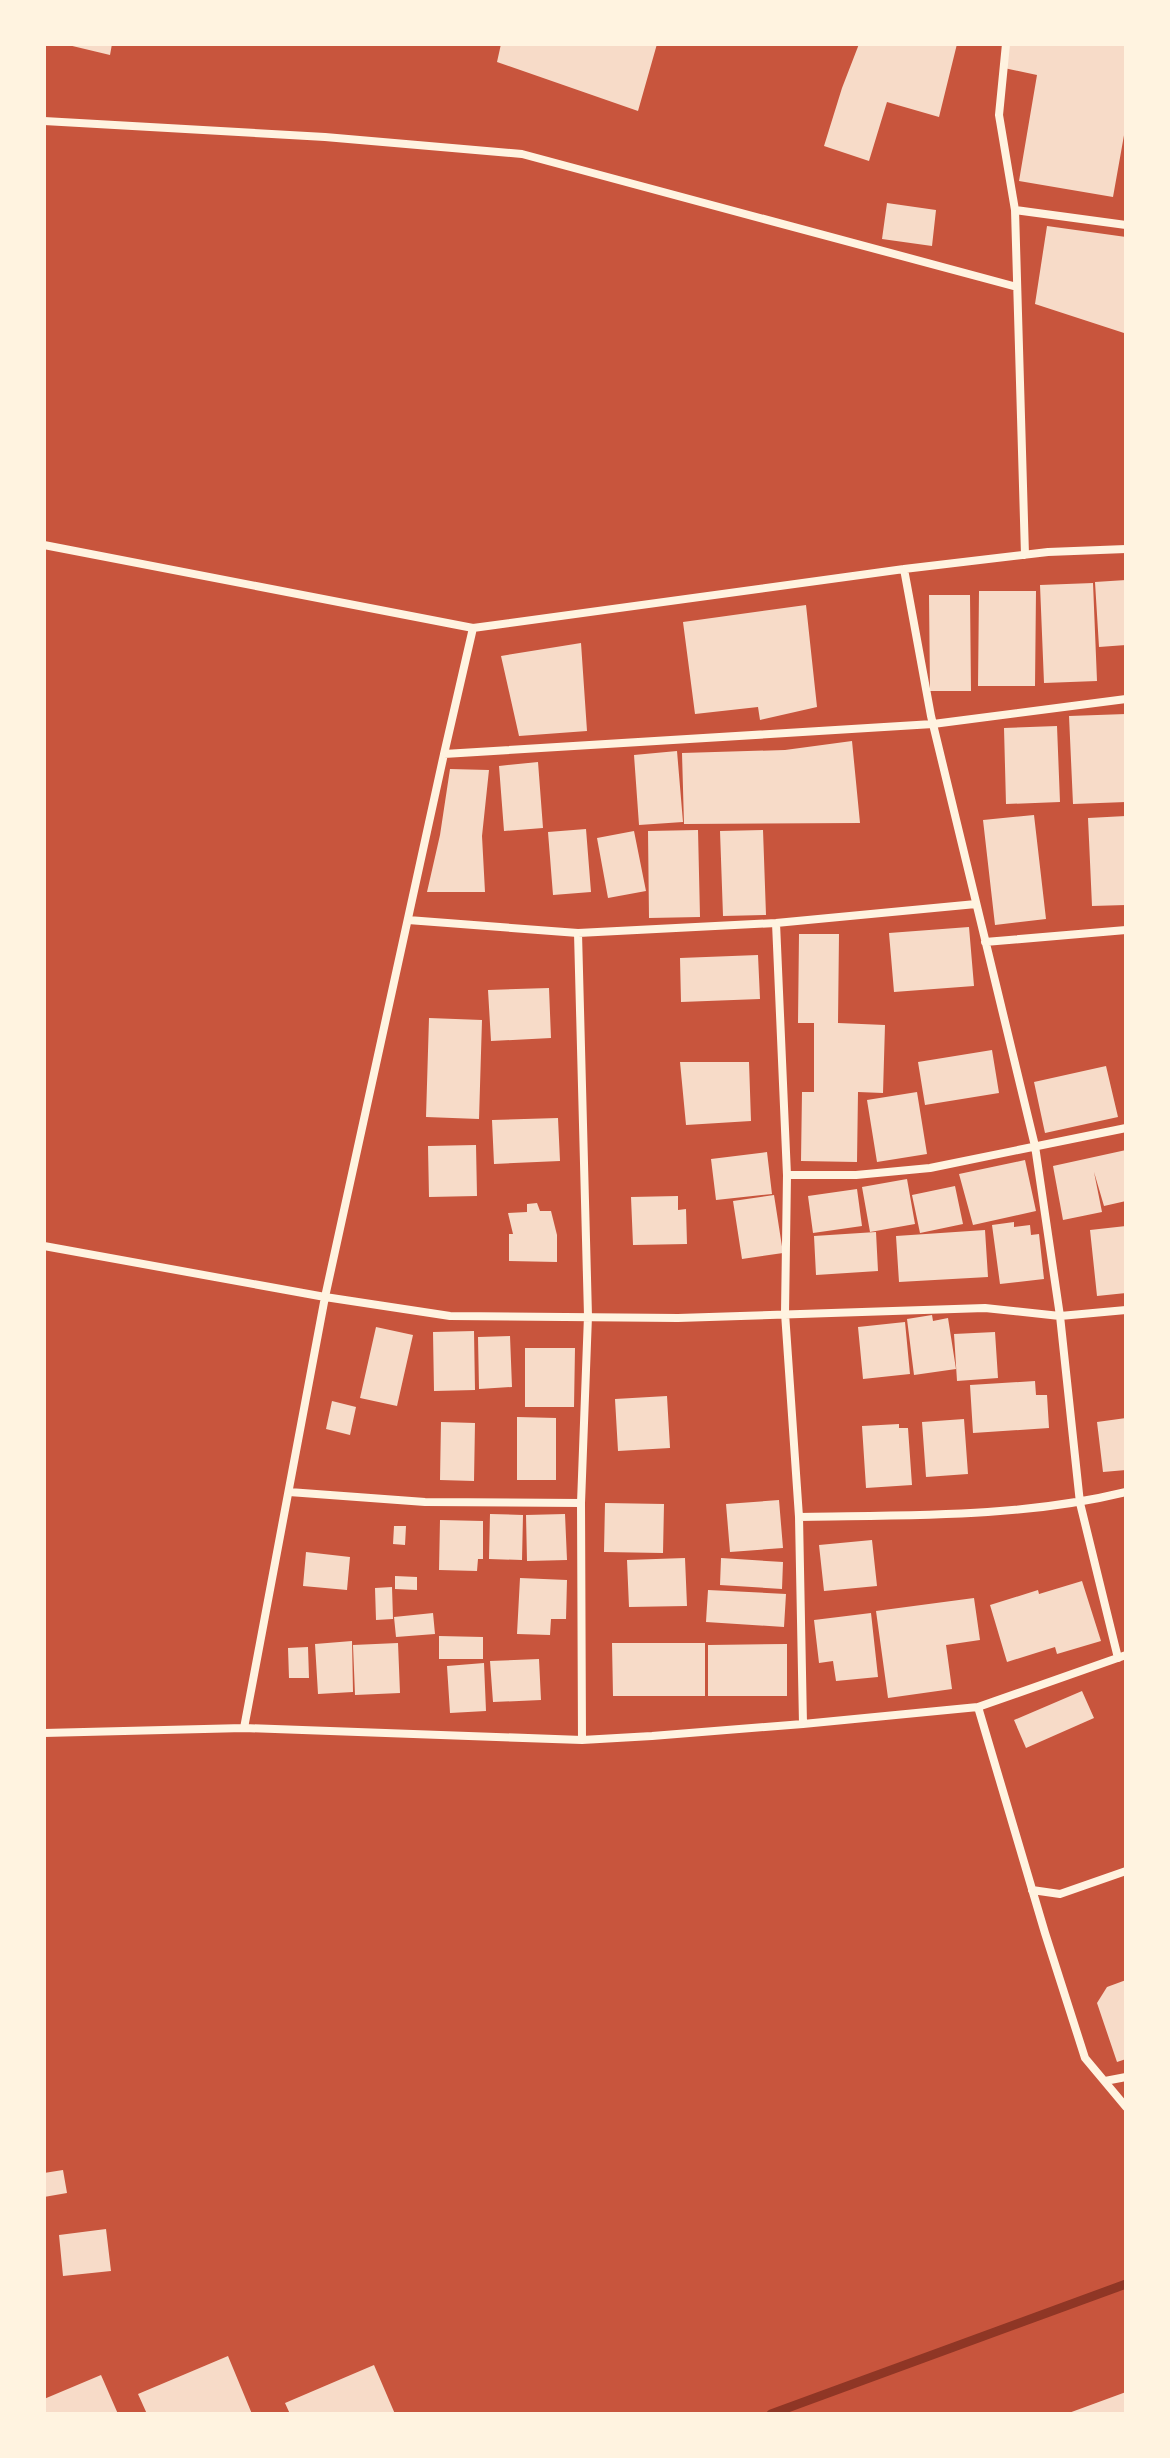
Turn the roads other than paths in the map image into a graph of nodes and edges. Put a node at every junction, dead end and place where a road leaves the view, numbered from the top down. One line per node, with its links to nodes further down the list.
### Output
1 (1006, 44): 3 (street)
2 (44, 121): 5 (street)
3 (1015, 210): 4 (street); 5 (street)
4 (1126, 225)
5 (1017, 287): 8 (street)
6 (44, 545): 10 (street)
7 (1126, 549): 8 (street)
8 (1025, 555): 9 (street)
9 (904, 569): 10 (street); 12 (street)
10 (473, 628): 13 (street)
11 (1126, 699): 12 (street)
12 (933, 724): 13 (street); 14 (street)
13 (444, 754): 15 (street)
14 (976, 904): 16 (street); 19 (street)
15 (408, 920): 18 (street); 24 (street)
16 (776, 923): 18 (street); 22 (street)
17 (1126, 930): 19 (street)
18 (578, 933): 27 (street)
19 (985, 942): 21 (street)
20 (1126, 1128): 21 (street)
21 (1035, 1146): 22 (street); 28 (street)
22 (787, 1175): 26 (street)
23 (44, 1246): 24 (street)
24 (325, 1297): 27 (street); 29 (street)
25 (1126, 1310): 28 (street)
26 (785, 1313): 27 (street); 28 (street); 33 (street)
27 (588, 1316): 31 (street)
28 (1060, 1316): 32 (street)
29 (289, 1492): 31 (street); 37 (street)
30 (1126, 1492): 32 (street)
31 (581, 1503): 39 (street)
32 (1080, 1503): 33 (street); 34 (street)
33 (799, 1517): 36 (street)
34 (1122, 1657): 35 (street)
35 (978, 1707): 36 (street); 41 (street)
36 (803, 1724): 39 (street)
37 (244, 1728): 38 (street); 39 (street)
38 (44, 1733)
39 (582, 1740)
40 (1126, 1871): 41 (street)
41 (1032, 1890): 43 (street)
42 (1126, 2077): 43 (street)
43 (1105, 2081): 44 (street)
44 (1126, 2107)

